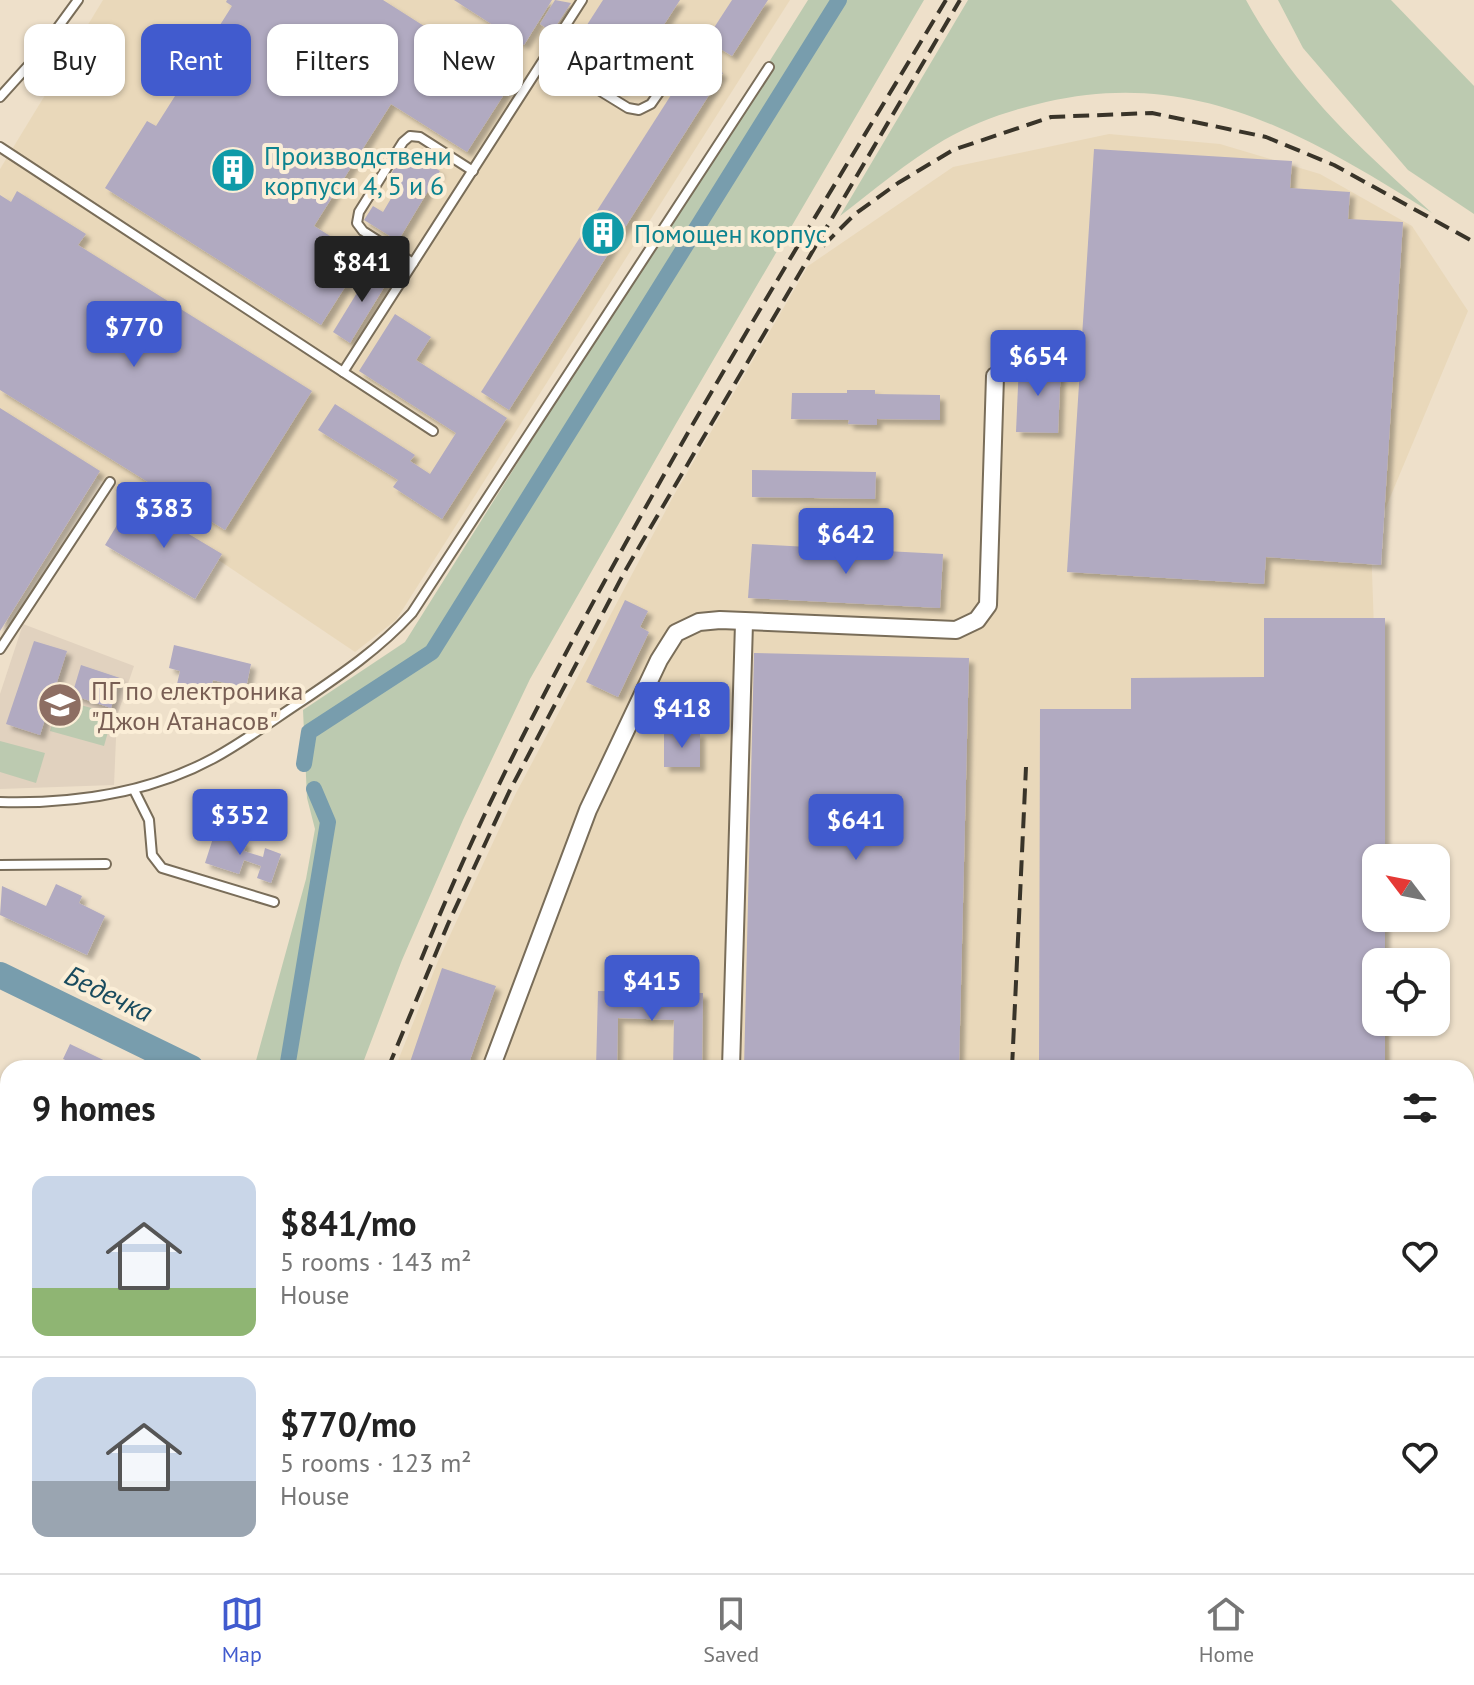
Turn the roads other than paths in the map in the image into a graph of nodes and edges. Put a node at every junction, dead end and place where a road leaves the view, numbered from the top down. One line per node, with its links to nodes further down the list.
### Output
1 (78, 0): 8 (lane)
2 (582, 0): 3 (lane)
3 (566, 24)
4 (539, 66): 10 (lane)
5 (769, 67): 18 (lane)
6 (608, 96): 7 (lane)
7 (657, 96)
8 (0, 97)
9 (0, 147): 12 (lane)
10 (473, 171): 11 (lane); 11 (lane)
11 (413, 263): 12 (lane)
12 (343, 372): 14 (lane)
13 (995, 376): 16 (street)
14 (433, 431)
15 (110, 482): 17 (lane)
16 (744, 623): 23 (street); 24 (street)
17 (0, 649)
18 (134, 790): 19 (lane); 22 (lane)
19 (0, 802)
20 (106, 864): 21 (lane)
21 (0, 865)
22 (274, 902)
23 (494, 1060)
24 (731, 1060)

